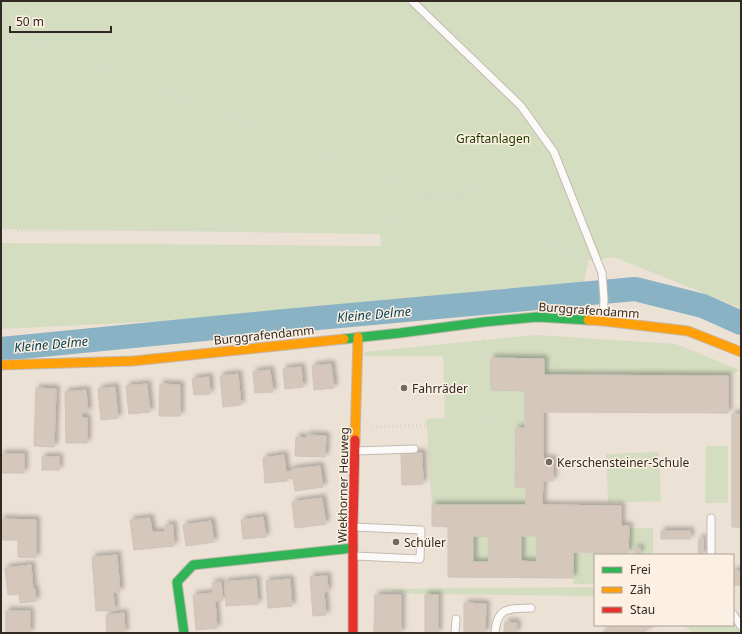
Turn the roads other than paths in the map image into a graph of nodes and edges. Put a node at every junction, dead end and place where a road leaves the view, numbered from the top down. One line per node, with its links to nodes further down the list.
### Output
1 (412, 1): 2 (lane)
2 (603, 321): 3 (street, Burggrafendamm); 4 (street, Burggrafendamm)
3 (358, 337): 5 (street, Burggrafendamm); 7 (street, Wiekhorner Heuweg)
4 (741, 352)
5 (1, 366)
6 (414, 449): 7 (lane)
7 (355, 451): 9 (street, Wiekhorner Heuweg)
8 (712, 518): 11 (lane)
9 (353, 527): 10 (street, Wiekhorner Heuweg); 10 (lane)
10 (353, 552): 16 (street); 17 (street, Wiekhorner Heuweg)
11 (711, 554)
12 (530, 608): 19 (lane)
13 (734, 616): 15 (lane)
14 (456, 619): 18 (lane)
15 (741, 626)
16 (184, 633)
17 (353, 633)
18 (456, 633)
19 (495, 633)

